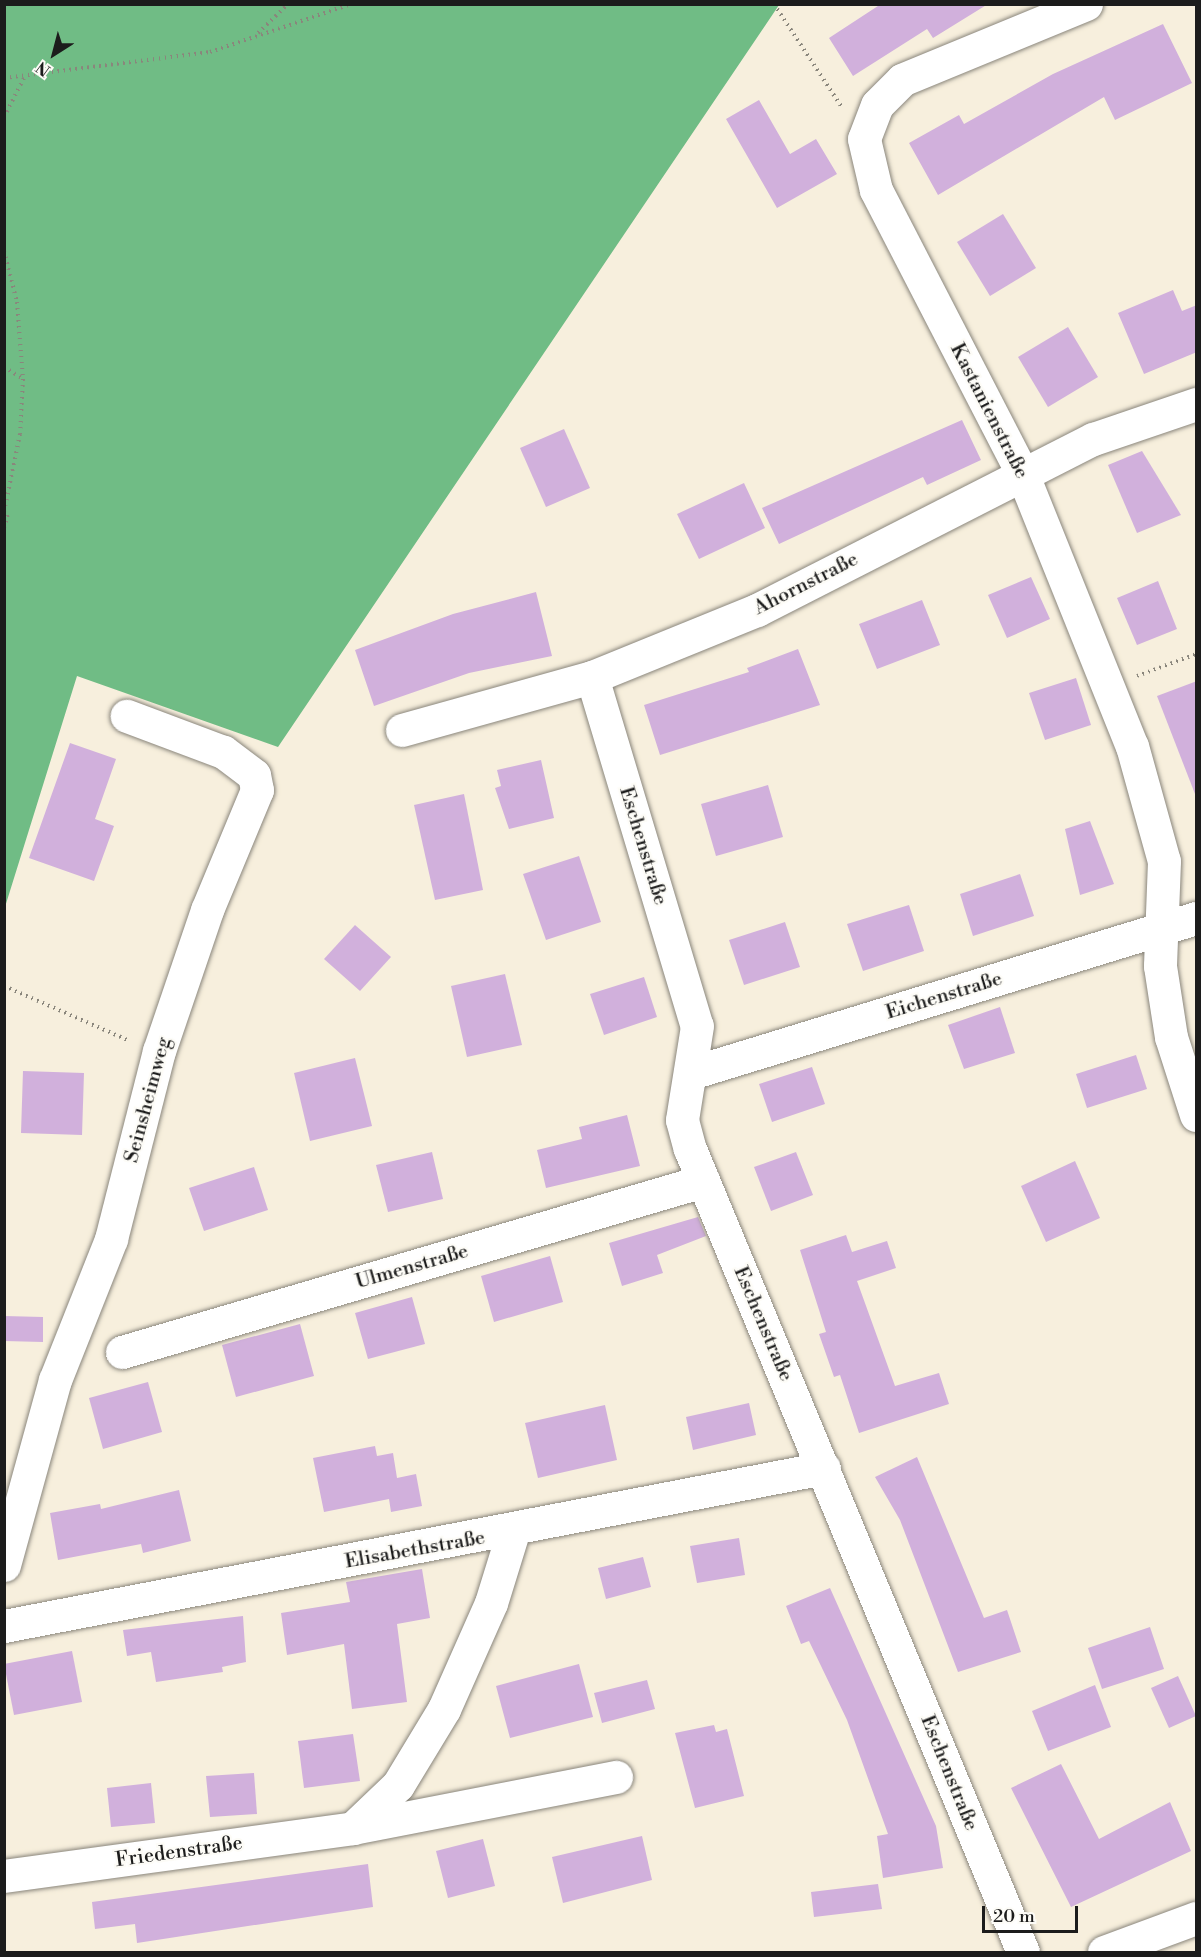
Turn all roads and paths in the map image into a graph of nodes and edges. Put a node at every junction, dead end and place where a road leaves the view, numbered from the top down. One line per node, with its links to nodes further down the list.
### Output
1 (288, 4): 5 (path)
2 (351, 4): 5 (path)
3 (774, 4): 9 (path)
4 (1086, 4): 9 (street)
5 (255, 36): 6 (path)
6 (24, 76): 7 (path); 8 (path)
7 (4, 78)
8 (4, 117)
9 (864, 139): 14 (street, Kastanienstraße)
10 (4, 251): 12 (path)
11 (4, 368): 12 (path)
12 (23, 379): 15 (path)
13 (1197, 404): 14 (street, Ahornstraße)
14 (1022, 473): 18 (street, Ahornstraße); 19 (street, Kastanienstraße)
15 (6, 513): 16 (path)
16 (4, 528)
17 (1197, 654): 19 (path)
18 (592, 677): 21 (street, Ahornstraße); 26 (street, Eschenstraße)
19 (1109, 687): 23 (street, Kastanienstraße)
20 (127, 716): 25 (street, Seinsheimweg)
21 (402, 730)
22 (1197, 918): 23 (street, Eichenstraße)
23 (1163, 929): 26 (street, Eichenstraße); 27 (street, Kastanienstraße)
24 (4, 986): 25 (path)
25 (159, 1051): 32 (street, Seinsheimweg)
26 (691, 1073): 28 (street, Eschenstraße)
27 (1197, 1115)
28 (703, 1181): 29 (street, Ulmenstraße); 30 (street, Eschenstraße)
29 (122, 1352)
30 (824, 1468): 31 (street, Elisabethstraße); 38 (street, Eschenstraße)
31 (513, 1532): 33 (street, Elisabethstraße); 35 (street)
32 (4, 1565)
33 (4, 1626)
34 (616, 1777): 35 (street, Friedenstraße)
35 (353, 1828): 36 (street, Friedenstraße)
36 (4, 1876)
37 (1197, 1918): 39 (street)
38 (1023, 1953)
39 (1104, 1953)

